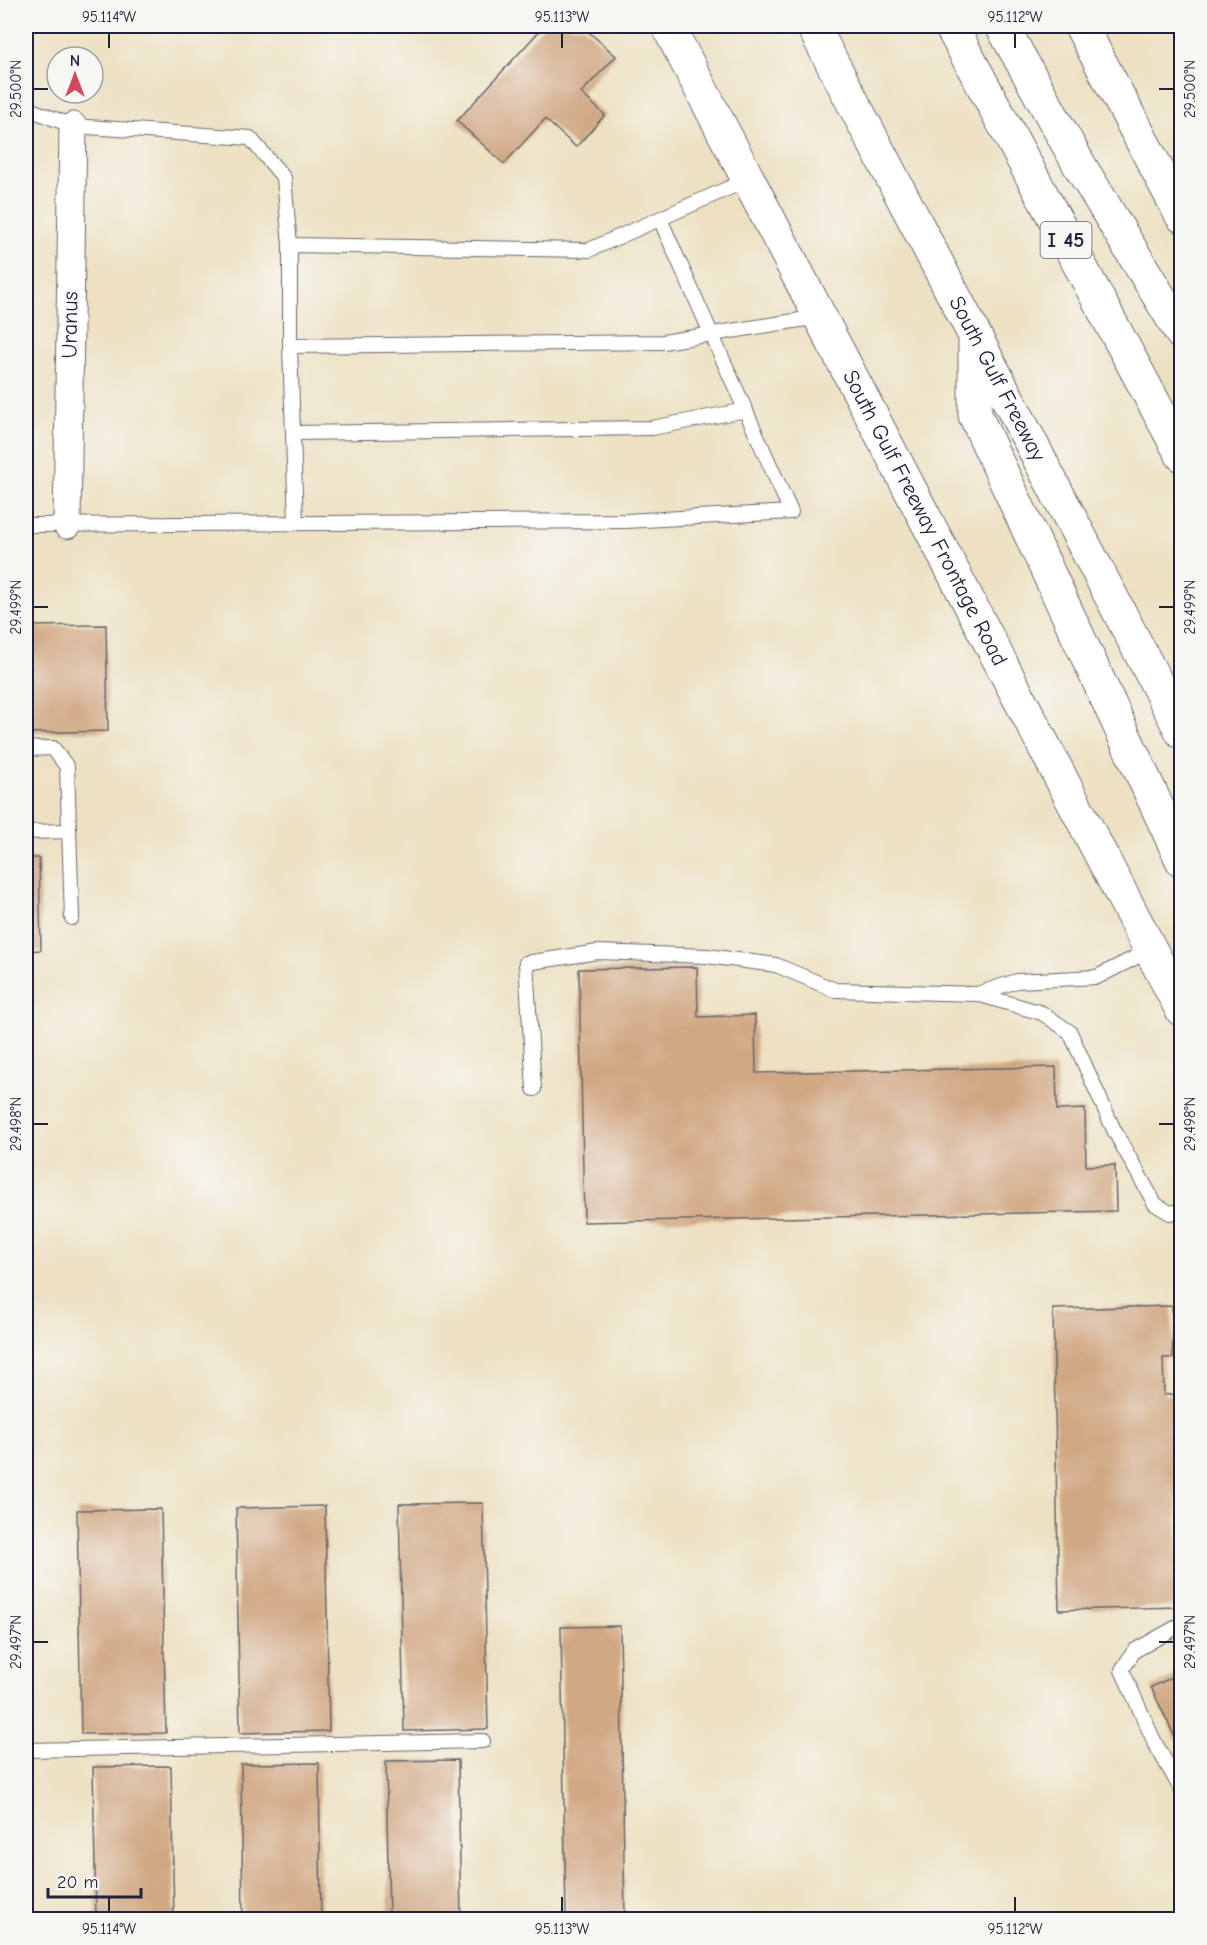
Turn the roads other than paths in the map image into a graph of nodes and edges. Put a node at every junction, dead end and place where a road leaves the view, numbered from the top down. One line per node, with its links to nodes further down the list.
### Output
1 (668, 26): 8 (main road, South Gulf Freeway Frontage Road)
2 (813, 26): 13 (main road, South Gulf Freeway)
3 (951, 26): 19 (main road, I 45)
4 (1002, 26): 14 (main road)
5 (1081, 26): 9 (main road)
6 (26, 108): 7 (lane)
7 (73, 126): 11 (lane); 22 (street, Uranus)
8 (747, 180): 10 (lane); 12 (main road, South Gulf Freeway Frontage Road)
9 (1178, 201)
10 (660, 219): 11 (lane); 15 (lane)
11 (290, 244): 16 (lane)
12 (819, 317): 15 (lane); 29 (main road, South Gulf Freeway Frontage Road)
13 (974, 334): 23 (main road, South Gulf Freeway); 27 (main road)
14 (1182, 334)
15 (712, 335): 16 (lane); 17 (lane)
16 (290, 346): 18 (lane)
17 (746, 410): 18 (lane); 20 (lane)
18 (293, 433): 20 (lane)
19 (1182, 455)
20 (296, 523): 22 (lane)
21 (26, 525): 22 (lane)
22 (67, 525)
23 (1182, 732)
24 (26, 749): 25 (lane)
25 (69, 831): 26 (lane); 28 (lane)
26 (26, 832)
27 (1182, 860)
28 (72, 918)
29 (1150, 950): 30 (lane); 31 (main road, South Gulf Freeway Frontage Road)
30 (977, 994): 32 (lane); 33 (lane)
31 (1182, 1010)
32 (534, 1089)
33 (1182, 1210)
34 (1182, 1624): 37 (lane)
35 (483, 1741): 36 (lane)
36 (26, 1750)
37 (1182, 1791)

